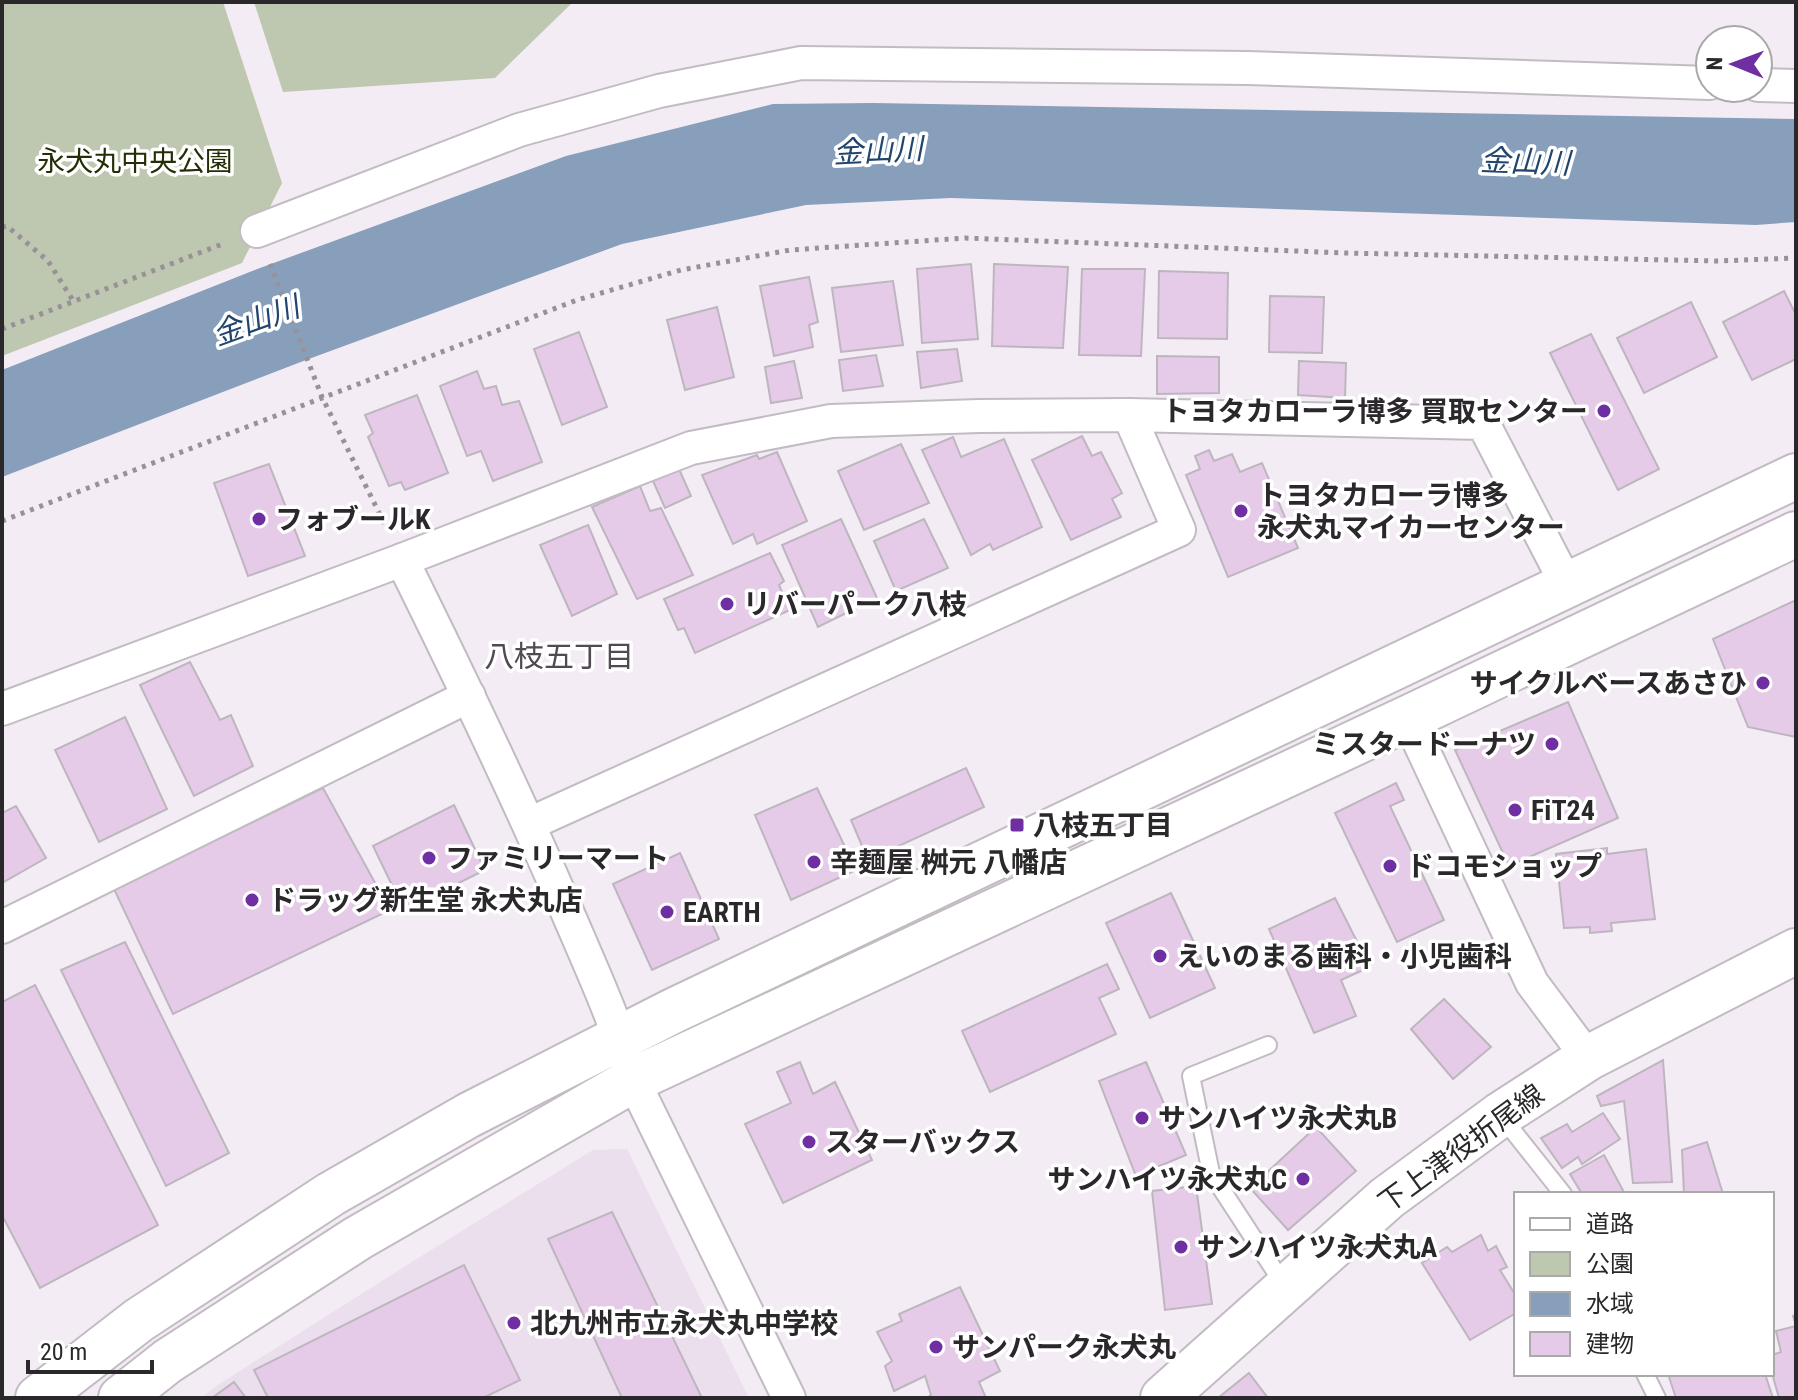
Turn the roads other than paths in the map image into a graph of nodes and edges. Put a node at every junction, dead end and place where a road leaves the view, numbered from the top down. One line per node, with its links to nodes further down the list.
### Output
1 (1694, 82): 4 (street)
2 (1774, 85): 3 (street)
3 (1796, 86)
4 (257, 231)
5 (1129, 415): 8 (street); 9 (street); 13 (street)
6 (1796, 476): 9 (street)
7 (1796, 534): 12 (street)
8 (402, 560): 10 (street); 11 (street)
9 (1567, 585): 16 (street)
10 (469, 696): 13 (street); 14 (street)
11 (2, 709)
12 (1408, 718): 18 (street); 19 (street)
13 (529, 824): 16 (street)
14 (2, 927)
15 (1796, 951): 18 (street, 下上津役折尾線)
16 (620, 1037): 19 (street); 24 (street)
17 (1268, 1045): 22 (lane)
18 (1588, 1058): 20 (street, 下上津役折尾線)
19 (633, 1080): 25 (street); 26 (street)
20 (1500, 1115): 21 (lane); 22 (street, 下上津役折尾線)
21 (1561, 1192)
22 (1287, 1289): 27 (street, 下上津役折尾線)
23 (1646, 1376): 28 (lane)
24 (38, 1398)
25 (121, 1398)
26 (789, 1398)
27 (1163, 1398)
28 (1657, 1398)

